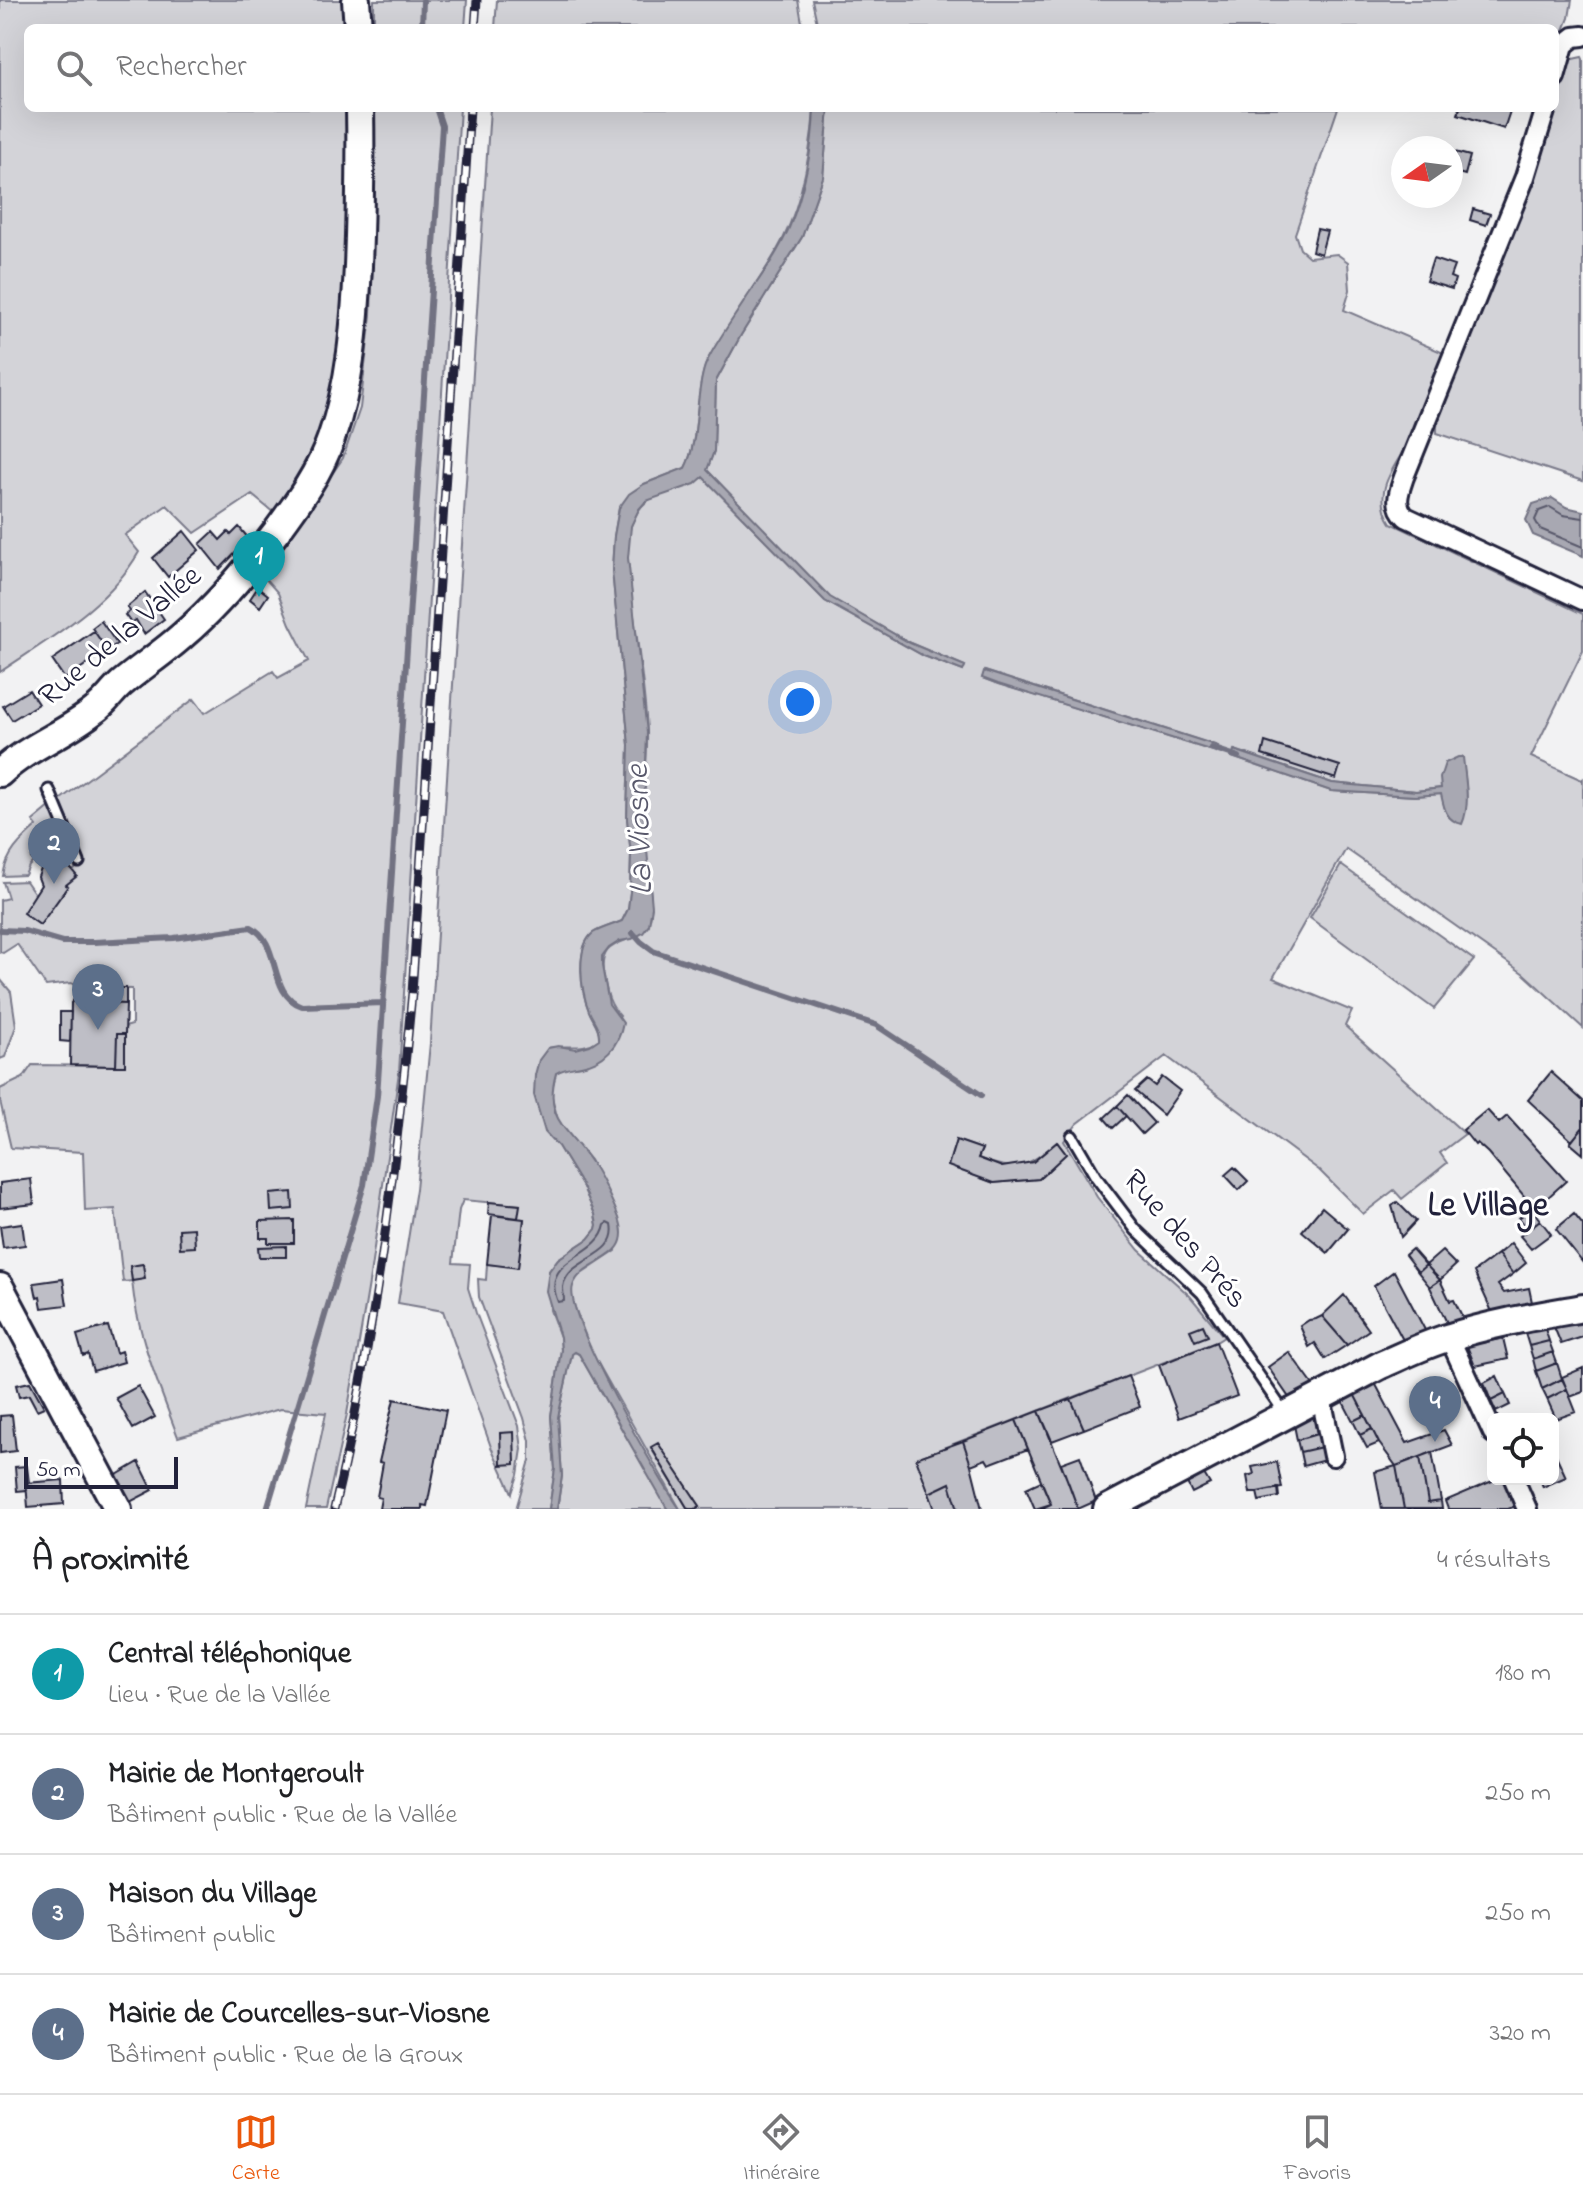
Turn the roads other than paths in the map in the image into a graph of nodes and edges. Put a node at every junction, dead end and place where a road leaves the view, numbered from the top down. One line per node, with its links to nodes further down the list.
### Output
1 (356, 0): 2 (main road)
2 (358, 24)
3 (1581, 36): 4 (street)
4 (1559, 63)
5 (360, 112): 8 (main road, Rue de la Vallée)
6 (1545, 112): 7 (street)
7 (1583, 600)
8 (0, 773)
9 (49, 790): 10 (lane)
10 (79, 862)
11 (1072, 1136): 16 (lane, Rue des Prés)
12 (0, 1287): 21 (main road)
13 (1583, 1308): 14 (main road)
14 (1449, 1337): 15 (main road); 17 (street)
15 (1320, 1399): 16 (main road); 18 (street)
16 (1286, 1415): 20 (main road)
17 (1487, 1420)
18 (1333, 1456)
19 (1517, 1485): 22 (street)
20 (1114, 1507)
21 (118, 1509)
22 (1527, 1509)

